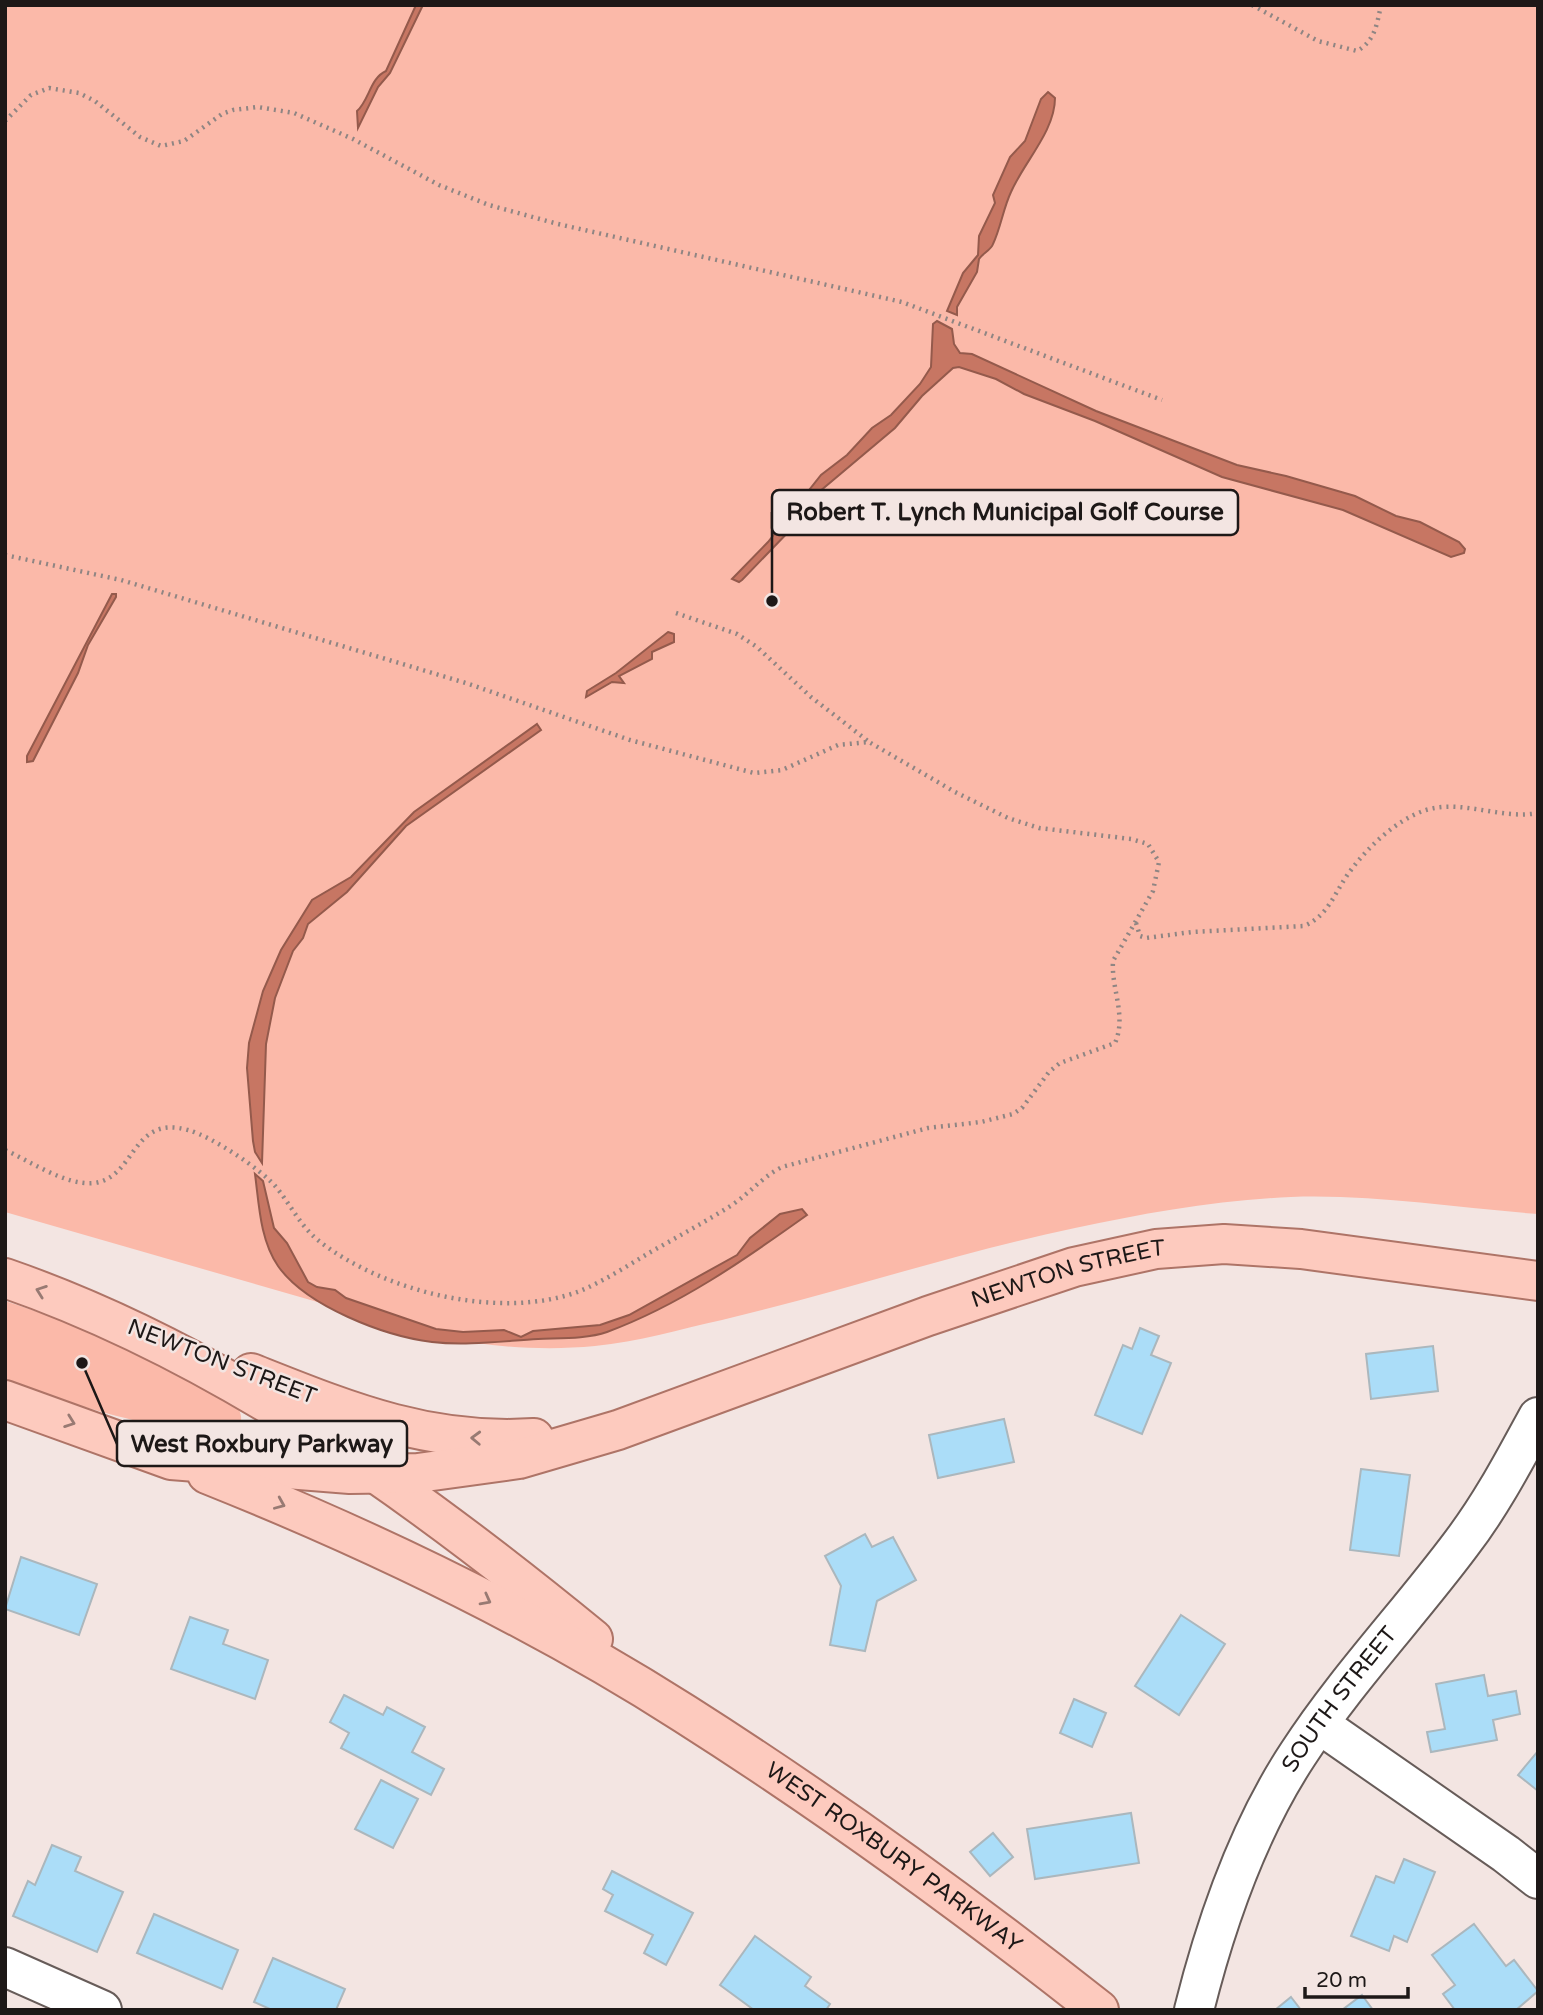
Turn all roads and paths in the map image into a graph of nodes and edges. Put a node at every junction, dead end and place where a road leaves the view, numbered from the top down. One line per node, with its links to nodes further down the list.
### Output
1 (1252, 5): 2 (path)
2 (1381, 5)
3 (5, 121): 4 (path)
4 (1163, 400)
5 (5, 555): 7 (path)
6 (676, 613): 7 (path)
7 (869, 742): 9 (path)
8 (1538, 813): 9 (path)
9 (1136, 922): 10 (path)
10 (5, 1150)
11 (5, 1278): 13 (main road, WEST ROXBURY PARKWAY, one-way to 11)
12 (1538, 1281): 16 (main road, NEWTON STREET)
13 (76, 1305): 16 (main road, NEWTON STREET, one-way to 13); 18 (main road, WEST ROXBURY PARKWAY)
14 (5, 1400): 17 (main road, NEWTON STREET, one-way to 17)
15 (1538, 1417): 20 (street, SOUTH STREET)
16 (618, 1430): 18 (main road, NEWTON STREET)
17 (171, 1460): 18 (main road, NEWTON STREET); 19 (main road, WEST ROXBURY PARKWAY, one-way to 19)
18 (380, 1475): 19 (main road, WEST ROXBURY PARKWAY)
19 (685, 1713): 24 (main road, WEST ROXBURY PARKWAY)
20 (1319, 1724): 21 (street); 25 (street, SOUTH STREET)
21 (1538, 1879)
22 (5, 1967): 23 (street)
23 (102, 2010)
24 (1099, 2010)
25 (1194, 2010)

